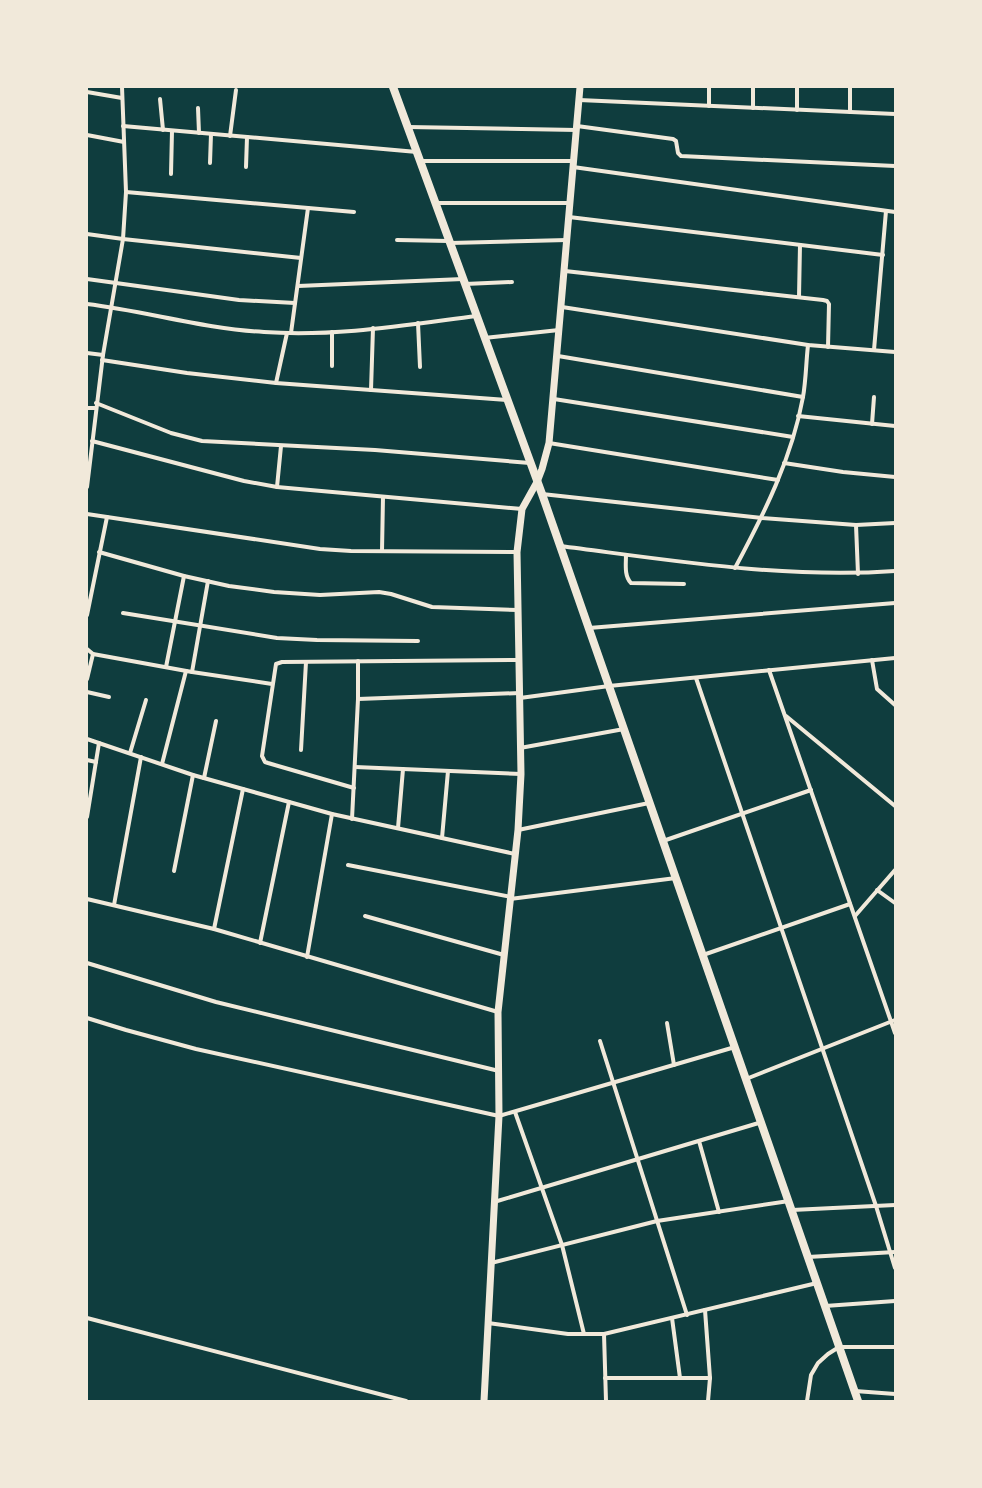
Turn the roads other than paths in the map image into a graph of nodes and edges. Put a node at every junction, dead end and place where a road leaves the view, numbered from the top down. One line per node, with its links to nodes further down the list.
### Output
1 (122, 87): 10 (street)
2 (393, 87): 20 (main road)
3 (580, 87): 12 (street)
4 (709, 87): 13 (street)
5 (753, 87): 15 (street)
6 (797, 87): 16 (street)
7 (850, 87): 17 (street)
8 (236, 90): 27 (street)
9 (87, 92): 10 (street)
10 (122, 98): 19 (street)
11 (160, 98): 22 (street)
12 (579, 100): 13 (street); 21 (street)
13 (709, 106): 15 (street)
14 (198, 108): 24 (street)
15 (753, 108): 16 (street)
16 (797, 110): 17 (street)
17 (850, 112): 18 (street)
18 (895, 114)
19 (123, 126): 22 (street); 29 (street)
20 (408, 126): 21 (street); 30 (main road)
21 (577, 128): 33 (street); 34 (street)
22 (163, 130): 23 (street)
23 (172, 131): 24 (street); 36 (street)
24 (199, 133): 25 (street)
25 (211, 134): 27 (street); 32 (street)
26 (87, 135): 29 (street)
27 (230, 136): 28 (street)
28 (247, 137): 30 (street); 35 (street)
29 (124, 142): 37 (street)
30 (417, 152): 31 (main road)
31 (420, 161): 33 (street); 38 (main road)
32 (210, 163)
33 (574, 164): 39 (street); 41 (street)
34 (895, 166)
35 (246, 167)
36 (171, 174)
37 (126, 192): 40 (street); 46 (street)
38 (435, 203): 39 (street); 49 (main road)
39 (571, 203): 44 (street)
40 (308, 208): 42 (street); 52 (street)
41 (886, 211): 43 (street); 51 (street)
42 (354, 212)
43 (895, 212)
44 (569, 217): 48 (street); 50 (street)
45 (87, 234): 46 (street)
46 (122, 239): 52 (street); 55 (street)
47 (397, 240): 49 (street)
48 (568, 240): 49 (street); 53 (street)
49 (449, 242): 56 (main road)
50 (800, 245): 51 (street); 59 (street)
51 (882, 255): 73 (street)
52 (301, 258): 58 (street)
53 (565, 271): 59 (street); 63 (street)
54 (87, 278): 55 (street)
55 (115, 282): 60 (street); 62 (street)
56 (464, 282): 57 (street); 58 (street); 64 (main road)
57 (512, 282)
58 (298, 286): 60 (street)
59 (799, 297): 72 (street)
60 (295, 303): 69 (street)
61 (87, 304): 62 (street)
62 (111, 307): 69 (street); 77 (street)
63 (562, 307): 67 (street); 71 (street)
64 (476, 316): 65 (street); 70 (main road)
65 (418, 323): 66 (street); 79 (street)
66 (373, 328): 68 (street); 81 (street)
67 (560, 330): 70 (street); 76 (street)
68 (332, 332): 69 (street); 78 (street)
69 (289, 333): 80 (street)
70 (484, 338): 85 (main road)
71 (808, 345): 72 (street); 82 (street)
72 (828, 347): 73 (street)
73 (874, 350): 74 (street)
74 (895, 352)
75 (87, 353): 77 (street)
76 (558, 356): 82 (street); 84 (street)
77 (102, 357): 80 (street); 86 (street)
78 (332, 366)
79 (420, 367)
80 (276, 383): 81 (street)
81 (371, 390): 85 (street)
82 (803, 397): 89 (street)
83 (874, 397): 90 (street)
84 (554, 399): 92 (street); 94 (street)
85 (507, 400): 97 (main road)
86 (96, 403): 88 (street); 95 (street)
87 (87, 408): 88 (street)
88 (96, 408): 93 (street)
89 (798, 416): 90 (street); 92 (street)
90 (872, 424): 91 (street)
91 (895, 426)
92 (793, 437): 98 (street)
93 (92, 441): 96 (street); 103 (street)
94 (549, 443): 100 (street); 101 (street)
95 (281, 446): 97 (street); 103 (street)
96 (88, 463): 102 (street)
97 (530, 463): 101 (main road)
98 (784, 463): 99 (street); 100 (street)
99 (895, 477)
100 (778, 480): 109 (street)
101 (537, 482): 104 (main road); 106 (street)
102 (87, 487)
103 (277, 487): 105 (street)
104 (542, 494): 109 (street); 112 (main road)
105 (383, 497): 106 (street); 113 (street)
106 (522, 509): 115 (street)
107 (87, 514): 108 (street)
108 (106, 517): 113 (street); 114 (street)
109 (762, 518): 111 (street); 117 (street)
110 (895, 523): 111 (street)
111 (856, 525): 119 (street)
112 (560, 546): 116 (street); 131 (main road)
113 (382, 551): 115 (street)
114 (100, 552): 120 (street); 124 (street)
115 (517, 552): 126 (street)
116 (626, 554): 117 (street); 122 (street)
117 (735, 568): 119 (street)
118 (895, 571): 119 (street)
119 (858, 574)
120 (184, 576): 121 (street); 129 (street)
121 (208, 582): 126 (street); 130 (street)
122 (684, 584)
123 (87, 586): 124 (street)
124 (93, 587): 128 (street)
125 (895, 603): 131 (street)
126 (518, 610): 136 (street)
127 (123, 613): 129 (street)
128 (87, 615)
129 (175, 622): 130 (street); 140 (street)
130 (200, 626): 132 (street); 143 (street)
131 (588, 628): 147 (main road)
132 (418, 640)
133 (87, 649): 134 (street)
134 (93, 654): 140 (street); 144 (street)
135 (895, 658): 137 (street)
136 (519, 660): 138 (street); 149 (street)
137 (872, 660): 141 (street); 153 (street)
138 (358, 661): 139 (street); 151 (street)
139 (306, 662): 146 (street); 160 (street)
140 (166, 667): 142 (street)
141 (769, 670): 145 (street); 154 (street)
142 (186, 671): 143 (street); 165 (street)
143 (192, 672): 146 (street)
144 (87, 678)
145 (696, 678): 147 (street); 178 (street)
146 (272, 684): 172 (street)
147 (609, 686): 149 (street); 156 (main road)
148 (87, 692): 150 (street)
149 (520, 696): 151 (street); 159 (street)
150 (109, 697)
151 (358, 699): 166 (street)
152 (146, 700): 161 (street)
153 (895, 705)
154 (785, 715): 174 (street); 177 (street)
155 (216, 721): 171 (street)
156 (624, 729): 159 (street); 176 (main road)
157 (87, 739): 158 (street)
158 (99, 743): 161 (street); 164 (street)
159 (520, 748): 169 (street)
160 (301, 750)
161 (130, 753): 162 (street)
162 (141, 757): 165 (street); 197 (street)
163 (87, 760): 164 (street)
164 (96, 762): 179 (street)
165 (162, 764): 170 (street)
166 (355, 767): 167 (street); 172 (street)
167 (403, 769): 168 (street); 183 (street)
168 (448, 771): 169 (street); 185 (street)
169 (521, 774): 184 (street)
170 (193, 775): 171 (street); 190 (street)
171 (204, 778): 173 (street)
172 (354, 788): 182 (street)
173 (243, 789): 175 (street); 201 (street)
174 (810, 790): 178 (street); 196 (street)
175 (289, 802): 180 (street); 202 (street)
176 (650, 803): 184 (street); 186 (main road)
177 (895, 806)
178 (743, 813): 186 (street); 200 (street)
179 (87, 814): 181 (street)
180 (332, 814): 182 (street); 205 (street)
181 (87, 817)
182 (352, 818): 183 (street)
183 (398, 828): 185 (street)
184 (518, 830): 187 (street)
185 (442, 838): 187 (street)
186 (663, 841): 191 (main road)
187 (515, 854): 193 (street)
188 (348, 865): 193 (street)
189 (895, 870): 192 (street)
190 (174, 872)
191 (676, 878): 193 (street); 204 (main road)
192 (877, 890): 195 (street); 199 (street)
193 (511, 898): 203 (street)
194 (87, 899): 197 (street)
195 (895, 903)
196 (850, 904): 199 (street); 200 (street)
197 (114, 905): 201 (street)
198 (364, 916): 203 (street)
199 (855, 916): 209 (street)
200 (782, 928): 204 (street); 214 (street)
201 (214, 929): 202 (street)
202 (260, 943): 205 (street)
203 (504, 955): 207 (street)
204 (703, 955): 213 (main road)
205 (307, 957): 207 (street)
206 (87, 963): 216 (street)
207 (498, 1012): 216 (street)
208 (87, 1018): 220 (street)
209 (893, 1021): 211 (street); 214 (street)
210 (667, 1023): 215 (street)
211 (895, 1033)
212 (600, 1041): 218 (street)
213 (735, 1047): 215 (street); 217 (main road)
214 (823, 1049): 217 (street); 228 (street)
215 (674, 1065): 218 (street)
216 (498, 1071): 220 (street)
217 (746, 1079): 221 (main road)
218 (613, 1083): 219 (street); 223 (street)
219 (515, 1112): 220 (street); 224 (street)
220 (499, 1116): 226 (street)
221 (762, 1122): 222 (street); 225 (main road)
222 (699, 1141): 223 (street); 230 (street)
223 (637, 1159): 224 (street); 231 (street)
224 (542, 1188): 226 (street); 232 (street)
225 (789, 1201): 229 (main road); 230 (street)
226 (494, 1202): 236 (street)
227 (895, 1204): 228 (street)
228 (876, 1206): 229 (street); 233 (street)
229 (792, 1210): 235 (main road)
230 (719, 1212): 231 (street)
231 (657, 1221): 232 (street); 242 (street)
232 (562, 1245): 236 (street); 246 (street)
233 (890, 1252): 234 (street); 235 (street); 237 (street)
234 (895, 1252)
235 (808, 1257): 238 (main road)
236 (490, 1263): 245 (street)
237 (895, 1268)
238 (817, 1283): 240 (main road); 241 (street)
239 (895, 1302): 240 (street)
240 (825, 1306): 248 (main road)
241 (705, 1310): 242 (street); 252 (street)
242 (687, 1315): 244 (street)
243 (87, 1318): 255 (street)
244 (672, 1318): 247 (street); 251 (street)
245 (488, 1322): 246 (street); 256 (street)
246 (584, 1334): 247 (street)
247 (604, 1334): 250 (street)
248 (839, 1347): 249 (street); 253 (main road); 259 (street)
249 (895, 1347)
250 (606, 1378): 251 (street); 257 (street)
251 (680, 1378): 252 (street)
252 (710, 1378): 258 (street)
253 (855, 1391): 254 (street); 260 (main road)
254 (895, 1394)
255 (406, 1401)
256 (484, 1401)
257 (606, 1401)
258 (708, 1401)
259 (807, 1401)
260 (858, 1401)

